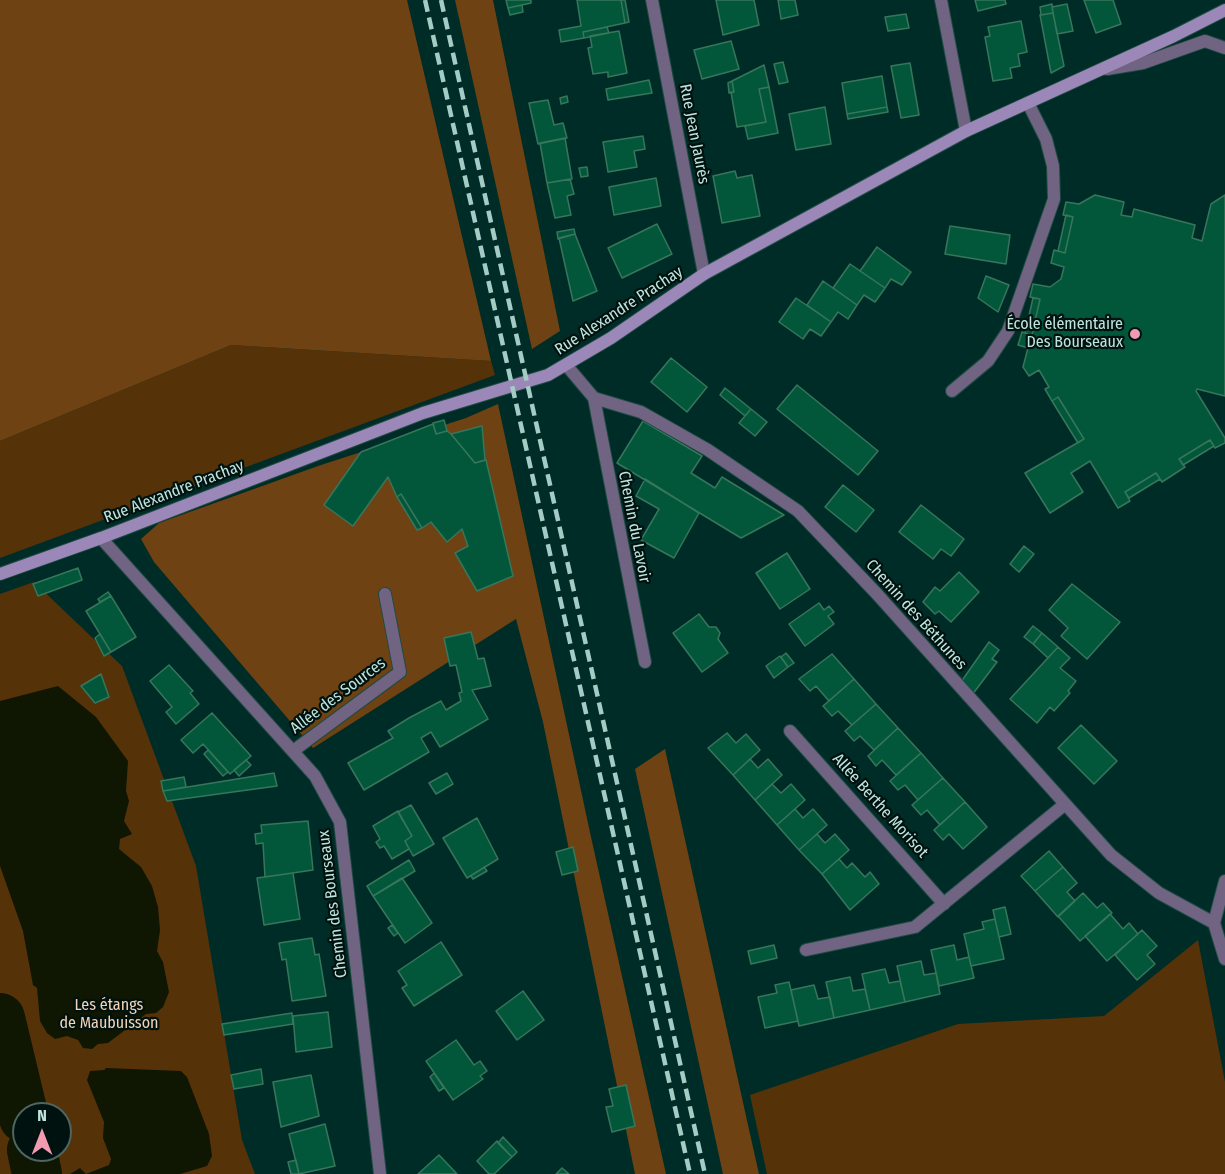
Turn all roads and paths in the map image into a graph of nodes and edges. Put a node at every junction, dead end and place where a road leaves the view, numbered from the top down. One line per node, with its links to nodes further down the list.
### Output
1 (652, 0): 8 (street, Rue Jean Jaurès)
2 (941, 0): 7 (street)
3 (1225, 10): 5 (street, Rue Alexandre Prachay)
4 (1225, 48): 5 (street, Rue Alexandre Prachay)
5 (1097, 71): 6 (street, Rue Alexandre Prachay)
6 (1028, 103): 7 (street, Rue Alexandre Prachay); 10 (street)
7 (966, 130): 8 (street, Rue Alexandre Prachay)
8 (704, 274): 9 (street, Rue Alexandre Prachay)
9 (567, 366): 11 (street); 12 (street, Rue Alexandre Prachay)
10 (952, 391)
11 (594, 398): 15 (street, Chemin du Lavoir); 18 (street, Chemin des Béthunes)
12 (101, 538): 13 (street, Rue Alexandre Prachay); 17 (street, Chemin des Bourseaux)
13 (0, 574)
14 (385, 594): 17 (street, Allée des Sources)
15 (645, 662)
16 (790, 731): 20 (street, Allée Berthe Morisot)
17 (293, 751): 24 (street, Chemin des Bourseaux)
18 (1064, 805): 20 (street); 21 (street, Chemin des Béthunes)
19 (1225, 881): 21 (street)
20 (944, 904): 22 (street)
21 (1214, 923): 23 (street)
22 (806, 950)
23 (1225, 959)
24 (380, 1174)

